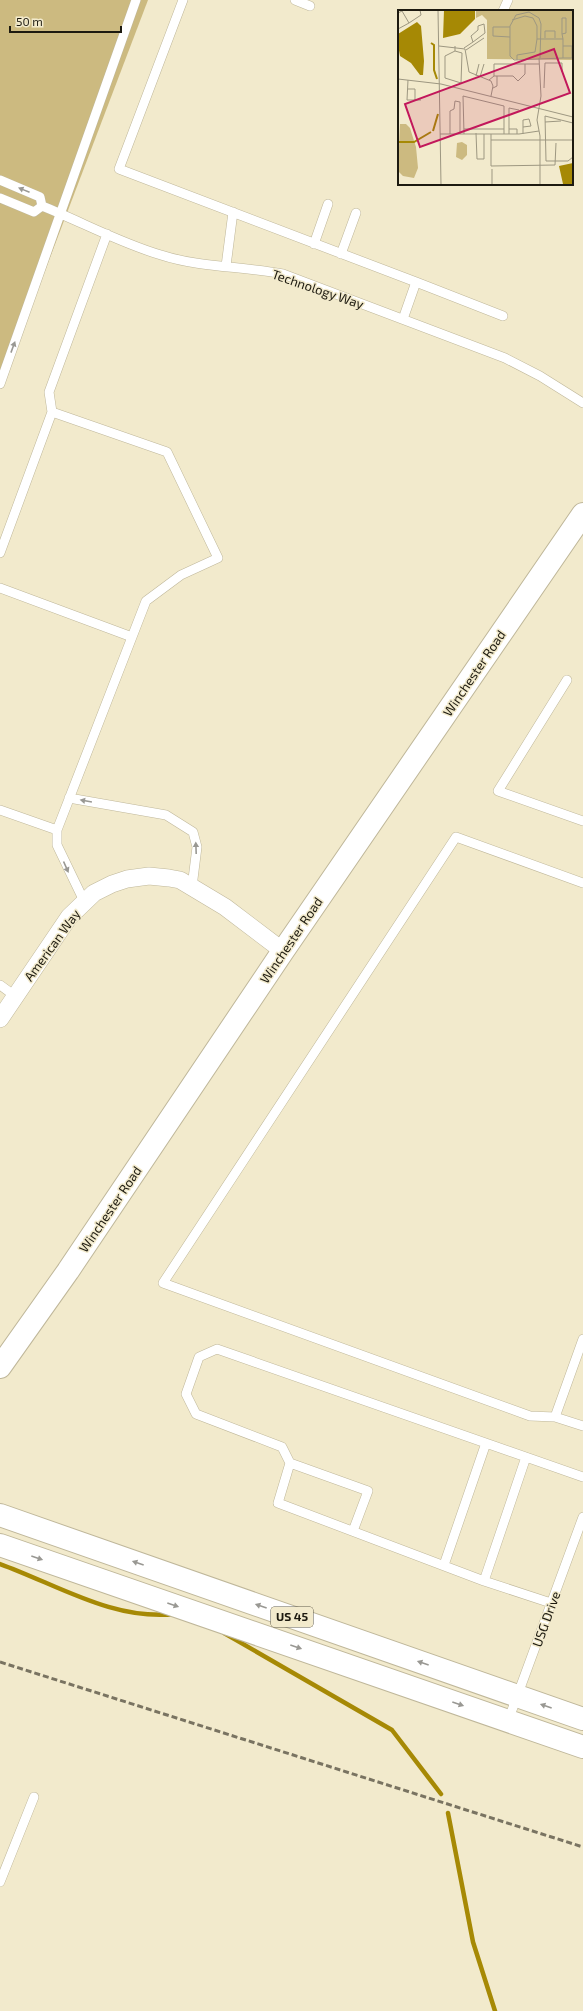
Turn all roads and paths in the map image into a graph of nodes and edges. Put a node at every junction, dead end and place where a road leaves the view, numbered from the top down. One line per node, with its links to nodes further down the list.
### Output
1 (136, 0): 13 (lane)
2 (183, 0): 11 (lane)
3 (295, 0): 5 (lane)
4 (508, 0): 6 (lane)
5 (310, 6)
6 (503, 10)
7 (0, 180): 10 (lane, one-way to 7)
8 (0, 198): 10 (lane)
9 (328, 204): 15 (lane)
10 (42, 206): 13 (lane, Technology Way)
11 (233, 212): 15 (lane); 17 (lane)
12 (356, 212): 16 (lane)
13 (61, 213): 14 (lane, Technology Way); 21 (lane, one-way to 13)
14 (107, 234): 17 (lane, Technology Way); 23 (lane)
15 (314, 244): 16 (lane)
16 (341, 254): 18 (lane)
17 (226, 266): 20 (lane, Technology Way)
18 (416, 282): 19 (lane); 20 (lane)
19 (503, 316)
20 (403, 319): 22 (lane, Technology Way)
21 (0, 384)
22 (583, 403)
23 (52, 412): 25 (lane); 27 (lane)
24 (583, 514): 36 (main road, Winchester Road)
25 (0, 553)
26 (0, 588): 27 (lane)
27 (132, 637): 29 (lane)
28 (567, 680): 31 (lane)
29 (69, 798): 32 (lane); 34 (lane, one-way to 29)
30 (0, 810): 32 (lane)
31 (583, 820)
32 (57, 830): 35 (lane, one-way to 35)
33 (583, 883): 42 (lane)
34 (192, 887): 35 (street, American Way); 36 (street, American Way)
35 (84, 901): 38 (street, American Way)
36 (283, 951): 41 (main road, Winchester Road)
37 (0, 985): 38 (lane)
38 (15, 996): 39 (street, American Way)
39 (0, 1019)
40 (583, 1339): 42 (lane)
41 (0, 1367)
42 (555, 1417): 43 (lane)
43 (583, 1426)
44 (486, 1443): 45 (lane); 46 (lane); 52 (lane)
45 (526, 1457): 47 (lane); 53 (lane)
46 (290, 1463): 50 (lane); 50 (lane)
47 (583, 1477)
48 (0, 1515): 55 (main road, US 45, one-way to 48)
49 (583, 1517): 54 (lane, USG Drive)
50 (353, 1531): 52 (lane)
51 (0, 1545): 57 (main road, US 45, one-way to 57)
52 (444, 1565): 53 (lane)
53 (484, 1580): 54 (lane)
54 (551, 1604): 55 (lane, USG Drive)
55 (517, 1696): 56 (main road, US 45, one-way to 55); 57 (lane, USG Drive)
56 (583, 1718)
57 (508, 1721): 58 (main road, US 45)
58 (583, 1747)
59 (34, 1797): 60 (lane)
60 (0, 1879)

